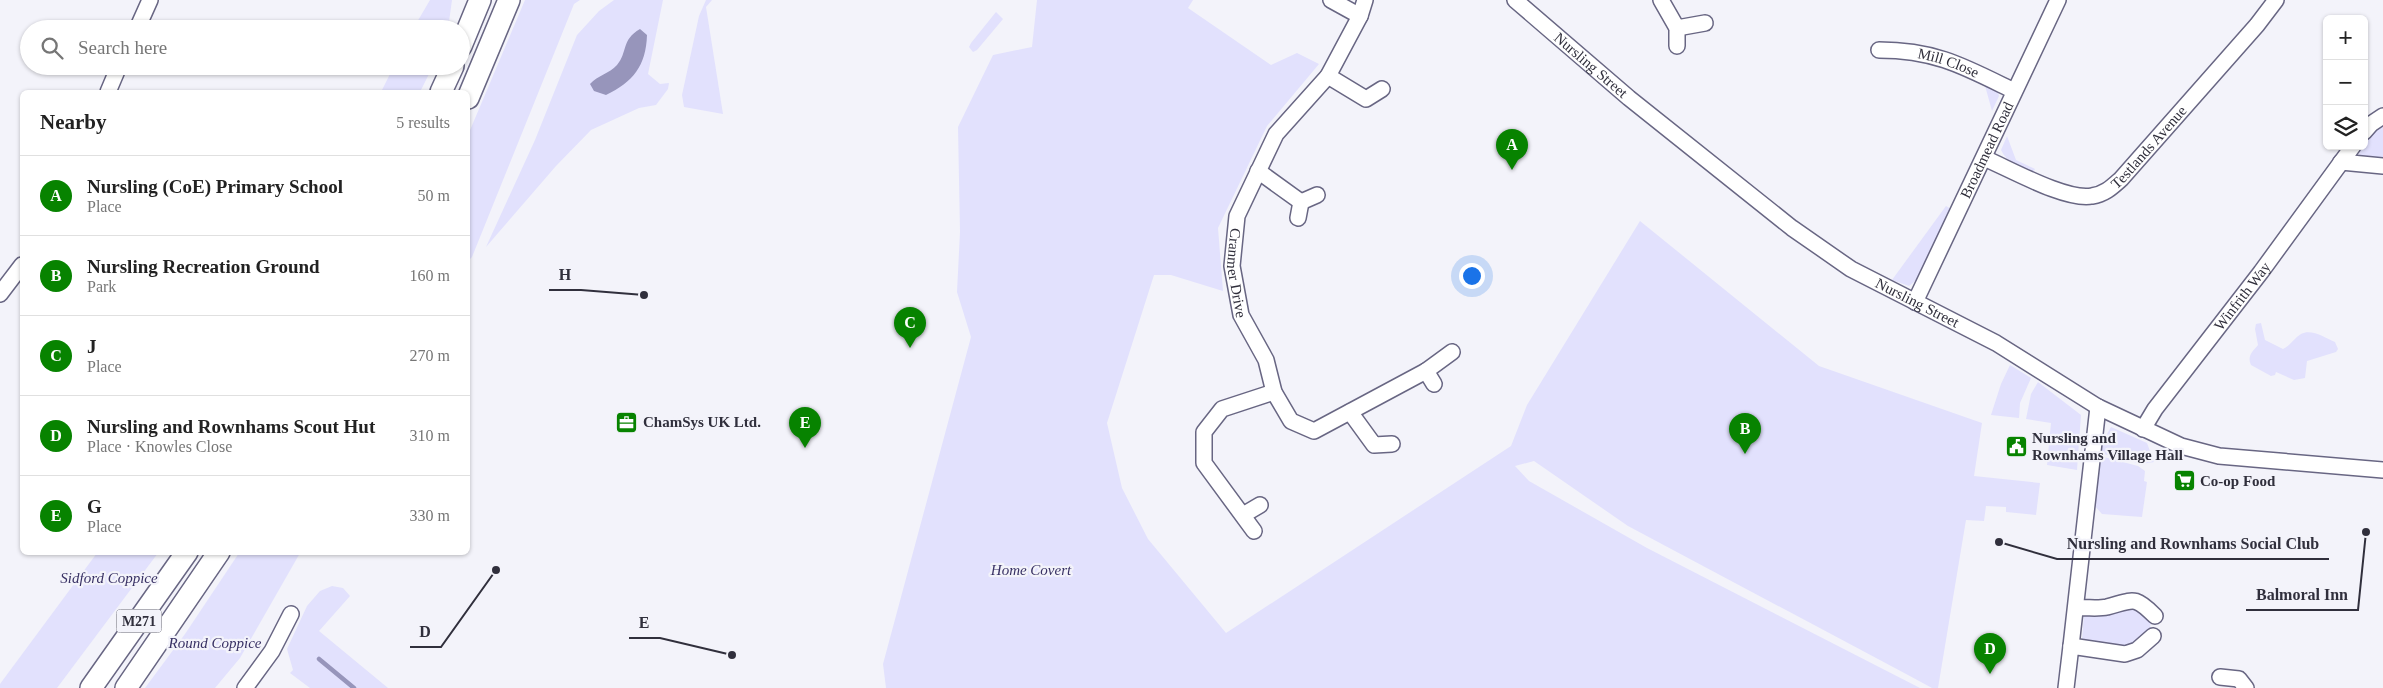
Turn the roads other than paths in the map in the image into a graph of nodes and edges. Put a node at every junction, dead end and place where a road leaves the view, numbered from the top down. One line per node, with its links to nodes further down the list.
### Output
1 (150, 0): 11 (street)
2 (480, 0): 13 (highway)
3 (509, 0): 24 (highway)
4 (1331, 0): 10 (street)
5 (1365, 0): 10 (street, Cranmer Drive)
6 (1515, 0): 37 (street, Nursling Street)
7 (1661, 0): 14 (street)
8 (2058, 0): 23 (street, Broadmead Road)
9 (2276, 0): 28 (street, Testlands Avenue)
10 (1360, 16): 19 (street, Cranmer Drive)
11 (141, 20)
12 (1705, 23): 14 (street)
13 (470, 24)
14 (1677, 28): 15 (street)
15 (1677, 46)
16 (1879, 50): 23 (street, Mill Close)
17 (115, 75): 21 (street)
18 (449, 75): 22 (highway)
19 (1328, 76): 20 (street); 31 (street, Cranmer Drive)
20 (1382, 89)
21 (109, 90)
22 (442, 90)
23 (2014, 91): 28 (street, Broadmead Road)
24 (470, 93)
25 (2383, 116): 26 (street)
26 (2368, 128)
27 (2350, 150): 29 (street, Winfrith Way)
28 (1984, 158): 37 (street, Broadmead Road)
29 (2341, 162): 30 (street); 44 (street, Winfrith Way)
30 (2383, 166)
31 (1258, 171): 33 (street); 41 (street, Cranmer Drive)
32 (1317, 195): 33 (street)
33 (1301, 202): 34 (street)
34 (1298, 218)
35 (20, 267): 36 (street)
36 (2, 287)
37 (1915, 302): 42 (street, Nursling Street)
38 (1452, 352): 39 (street, Cranmer Drive)
39 (1426, 371): 40 (street); 43 (street, Cranmer Drive)
40 (1434, 384)
41 (1274, 392): 43 (street, Cranmer Drive); 48 (street)
42 (2098, 407): 44 (street, Nursling Street); 52 (street)
43 (1350, 412): 45 (street)
44 (2143, 429): 46 (street, Nursling Street)
45 (1392, 444)
46 (2383, 470)
47 (1260, 505): 48 (street)
48 (1242, 515): 49 (street)
49 (1254, 531)
50 (185, 555): 58 (highway, M271)
51 (217, 555): 59 (highway, M271)
52 (2076, 608): 54 (street); 56 (street)
53 (291, 614): 60 (street)
54 (2155, 616)
55 (2153, 636): 56 (street)
56 (2071, 646): 61 (street)
57 (2220, 677): 62 (street)
58 (91, 688)
59 (126, 688)
60 (245, 688)
61 (2066, 688)
62 (2246, 688)

